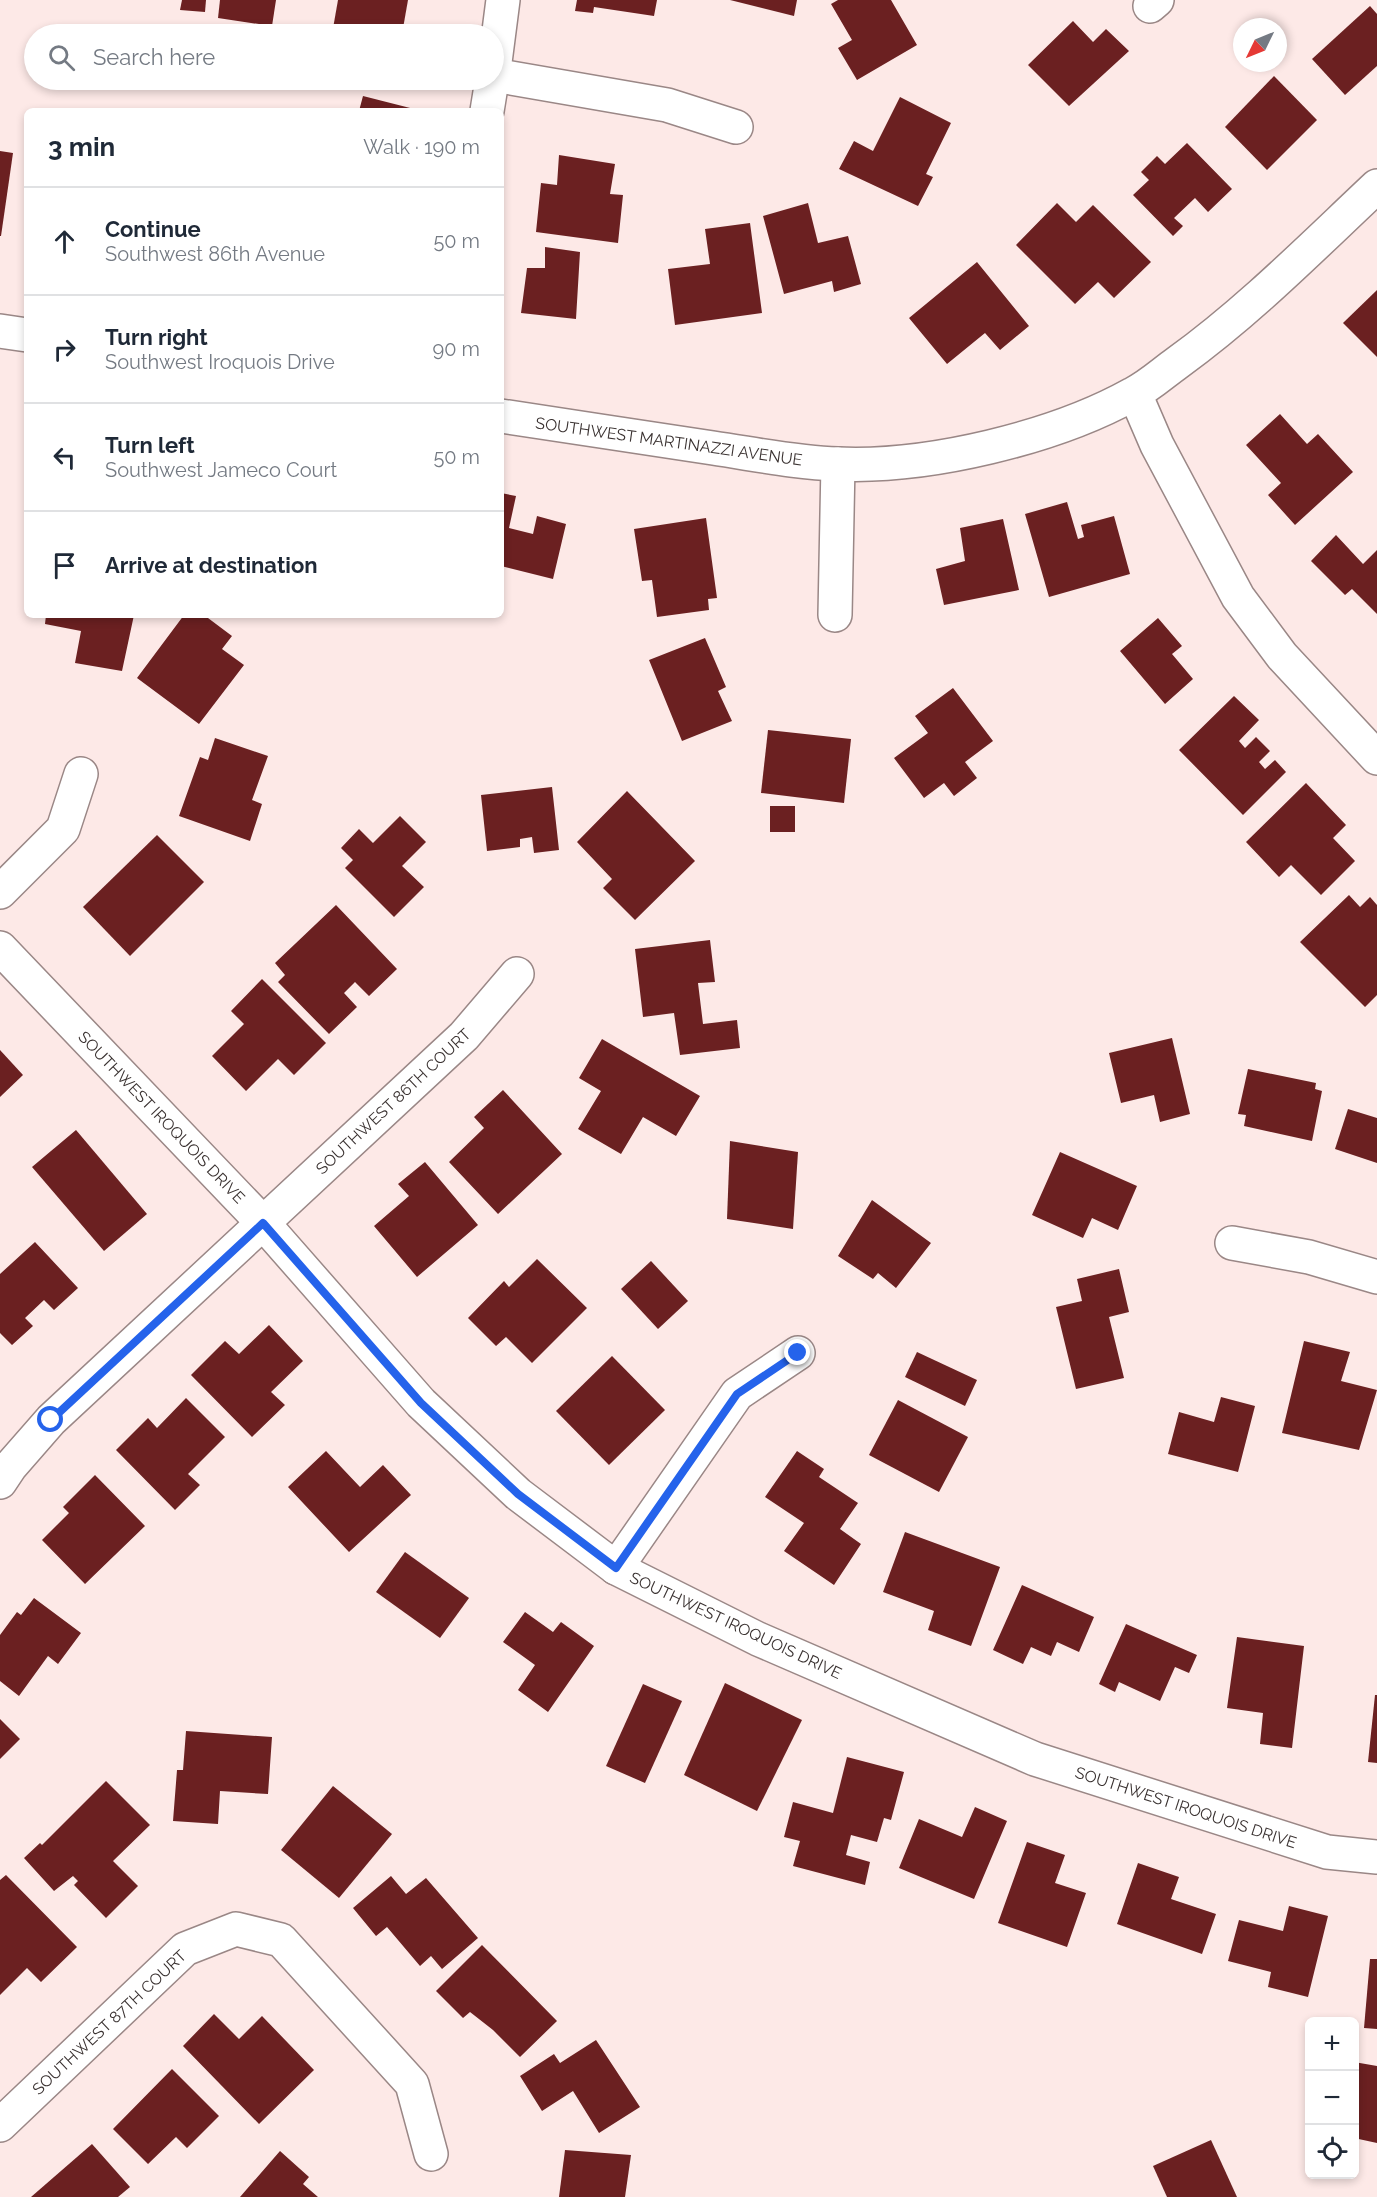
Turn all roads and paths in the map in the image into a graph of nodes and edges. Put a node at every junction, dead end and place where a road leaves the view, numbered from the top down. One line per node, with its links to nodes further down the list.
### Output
1 (503, 0): 2 (street)
2 (500, 24)
3 (504, 79): 6 (street)
4 (491, 90): 5 (street)
5 (488, 108)
6 (736, 127)
7 (1377, 186): 10 (street, SOUTHWEST MARTINAZZI AVENUE)
8 (0, 331): 9 (street)
9 (24, 335)
10 (1135, 394): 12 (street, SOUTHWEST MARTINAZZI AVENUE); 14 (street)
11 (504, 416): 12 (street, SOUTHWEST MARTINAZZI AVENUE)
12 (838, 464): 13 (street)
13 (835, 615)
14 (1377, 758)
15 (81, 774): 16 (street)
16 (0, 892)
17 (0, 948): 19 (street, SOUTHWEST IROQUOIS DRIVE)
18 (517, 974): 19 (street, SOUTHWEST 86TH COURT)
19 (263, 1223): 23 (street, SOUTHWEST 86TH COURT); 24 (street, SOUTHWEST IROQUOIS DRIVE)
20 (1232, 1243): 21 (street)
21 (1377, 1277)
22 (798, 1353): 24 (street)
23 (0, 1482)
24 (616, 1568): 25 (street, SOUTHWEST IROQUOIS DRIVE)
25 (1377, 1857)
26 (0, 2125): 27 (street, SOUTHWEST 87TH COURT)
27 (431, 2154)

